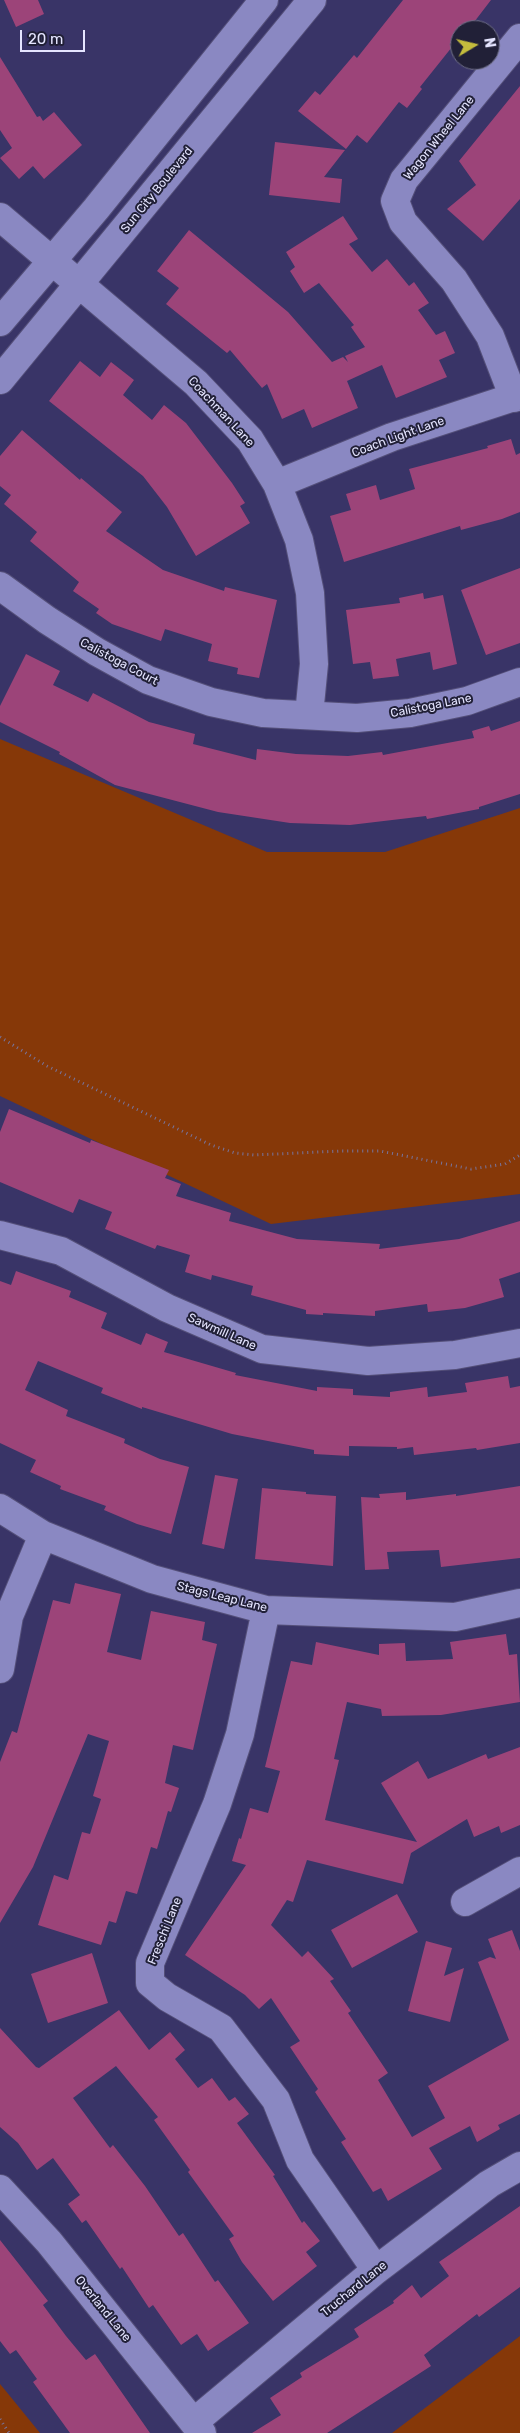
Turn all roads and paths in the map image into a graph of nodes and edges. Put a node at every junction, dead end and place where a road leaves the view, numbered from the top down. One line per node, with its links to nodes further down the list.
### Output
1 (264, 0): 5 (street, Sun City Boulevard)
2 (312, 0): 5 (street, Sun City Boulevard)
3 (520, 38): 8 (street, Wagon Wheel Lane)
4 (0, 217): 5 (street, Coachman Lane)
5 (65, 273): 6 (street, Sun City Boulevard); 7 (street, Sun City Boulevard); 9 (street, Coachman Lane)
6 (0, 322)
7 (0, 380)
8 (517, 396): 9 (street, Coach Light Lane)
9 (277, 484): 12 (street, Coachman Lane)
10 (0, 586): 12 (street, Calistoga Court)
11 (520, 682): 12 (street, Calistoga Lane)
12 (310, 715)
13 (0, 1037): 14 (path)
14 (520, 1155)
15 (0, 1235): 16 (street, Sawmill Lane)
16 (520, 1343)
17 (0, 1508): 18 (street, Stags Leap Lane)
18 (43, 1535): 20 (street, Stags Leap Lane); 21 (street)
19 (520, 1603): 20 (street, Stags Leap Lane)
20 (266, 1610): 26 (street, Freschi Lane)
21 (0, 1669)
22 (520, 1871): 23 (street)
23 (465, 1902)
24 (520, 2166): 26 (street, Truchard Lane)
25 (0, 2189): 28 (street, Overland Lane)
26 (376, 2270): 28 (street, Truchard Lane)
27 (0, 2419): 29 (path)
28 (198, 2427)
29 (9, 2433)

